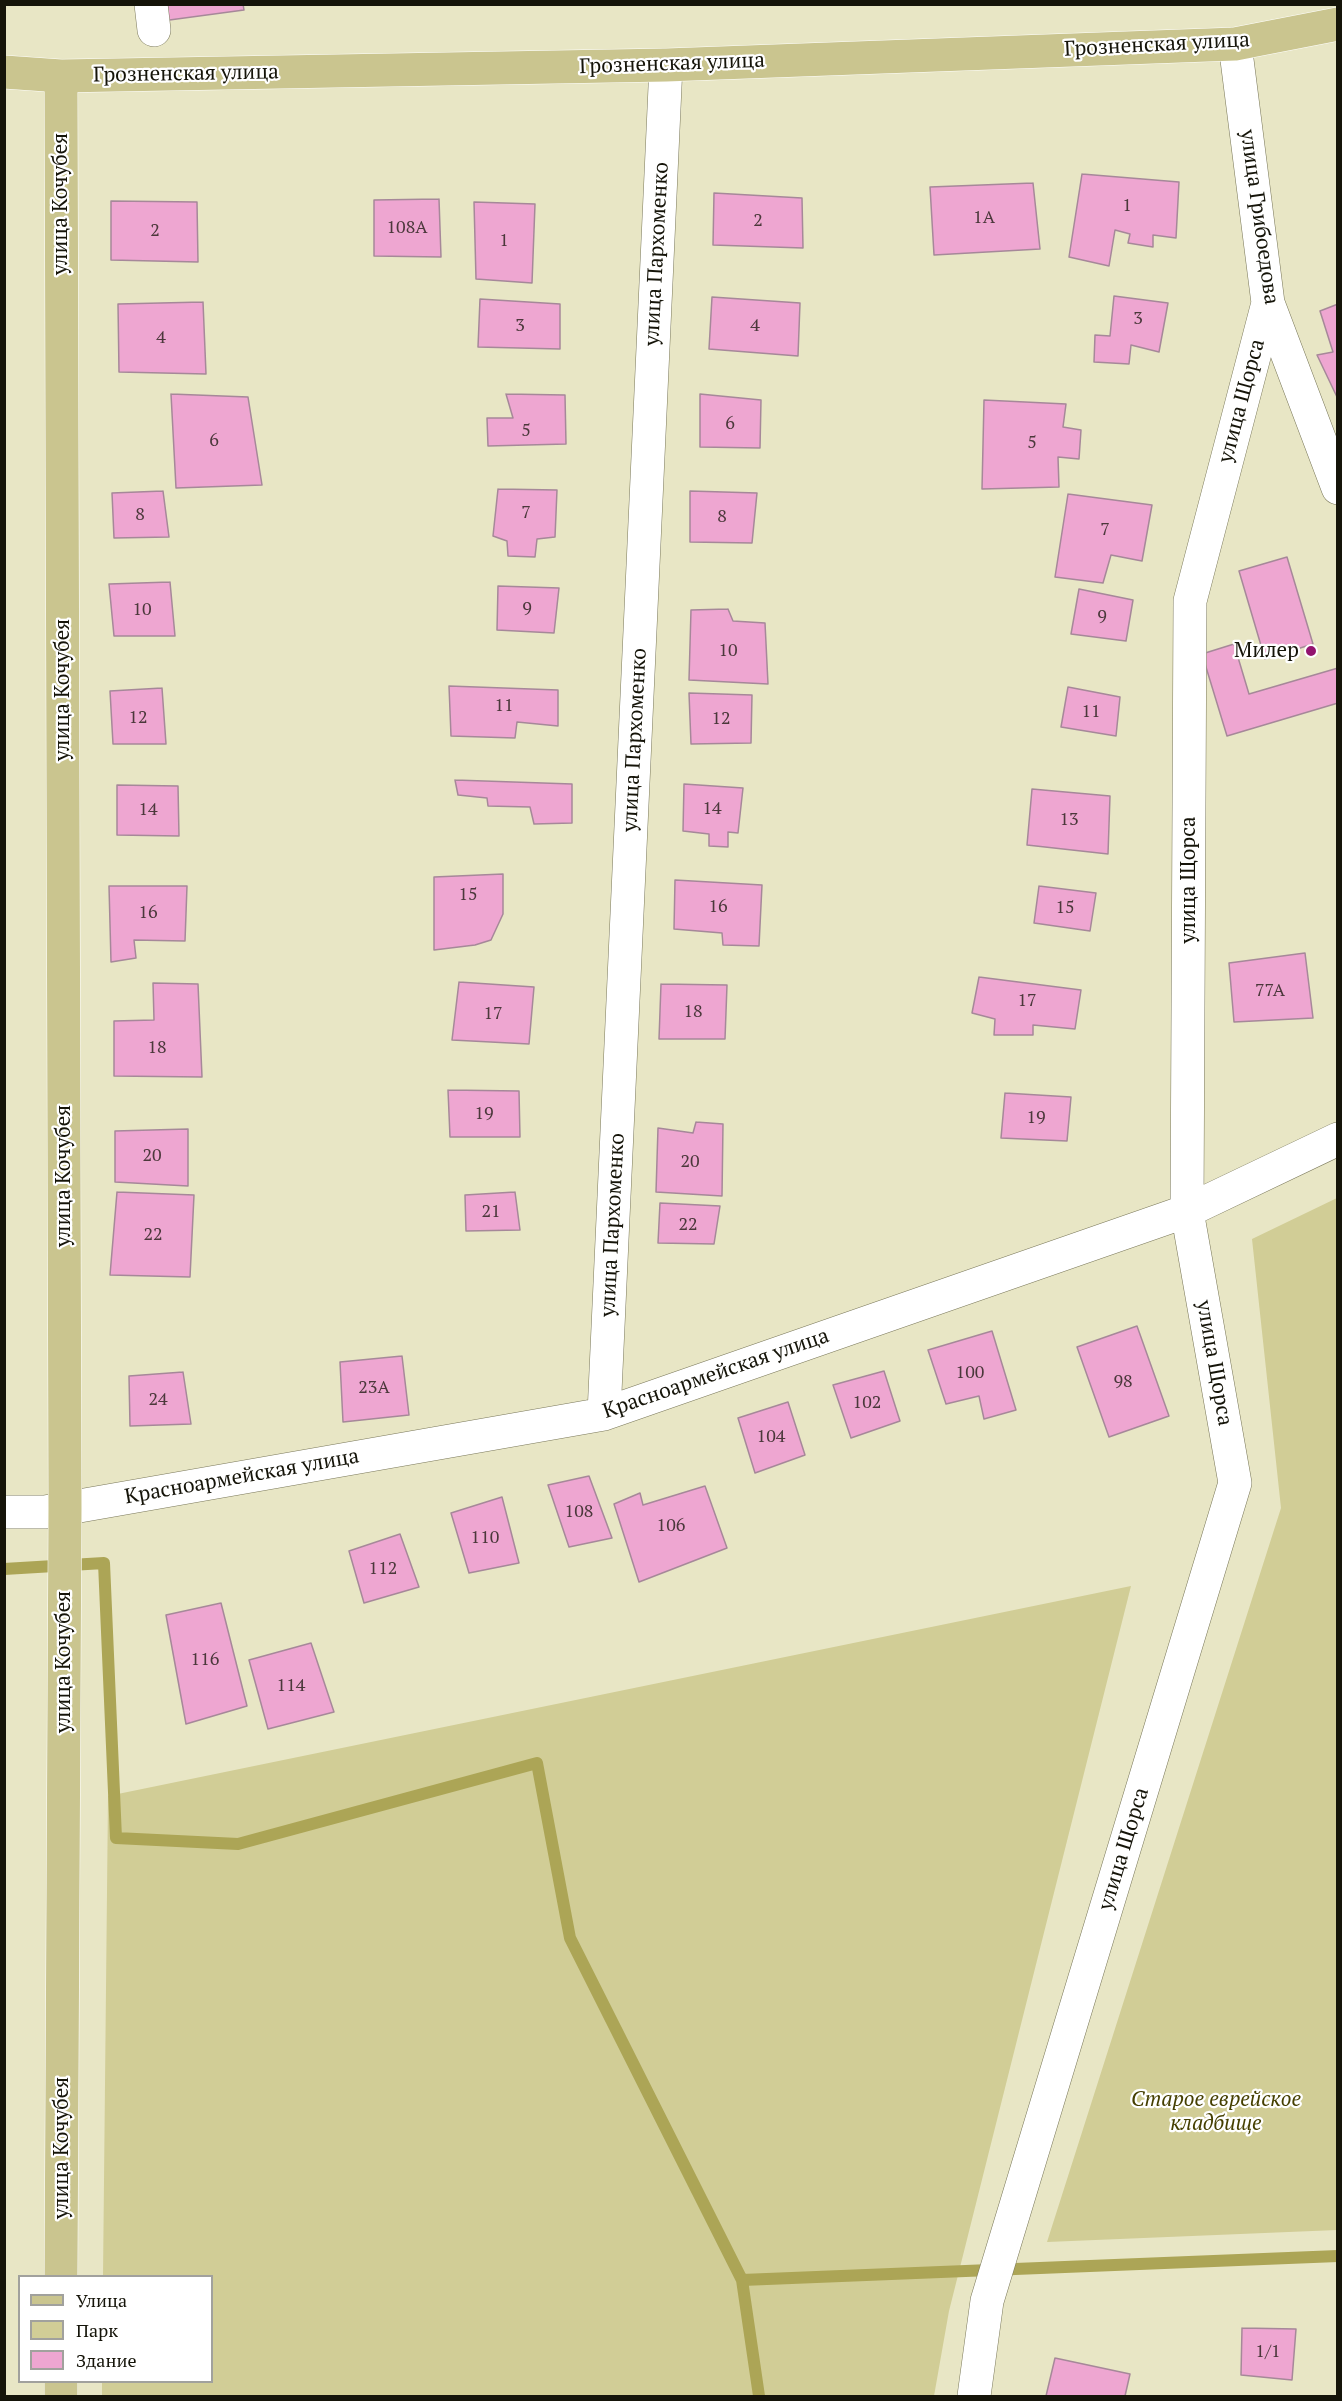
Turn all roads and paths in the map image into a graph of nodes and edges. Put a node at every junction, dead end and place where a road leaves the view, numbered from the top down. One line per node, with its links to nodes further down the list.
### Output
1 (1338, 24): 2 (main road, Грозненская улица)
2 (1235, 44): 3 (main road, Грозненская улица); 6 (street, улица Грибоедова)
3 (666, 65): 5 (main road, Грозненская улица); 10 (street, улица Пархоменко)
4 (4, 72): 5 (main road, Грозненская улица)
5 (61, 76): 11 (main road, улица Кочубея)
6 (1268, 303): 7 (street, улица Грибоедова); 9 (street, улица Щорса)
7 (1338, 488)
8 (1338, 1139): 9 (street, Красноармейская улица)
9 (1187, 1211): 10 (street, Красноармейская улица); 14 (street, улица Щорса)
10 (604, 1414): 11 (street, Красноармейская улица)
11 (65, 1508): 12 (street, Красноармейская улица); 13 (main road, улица Кочубея)
12 (4, 1512)
13 (61, 2275)
14 (974, 2397)

